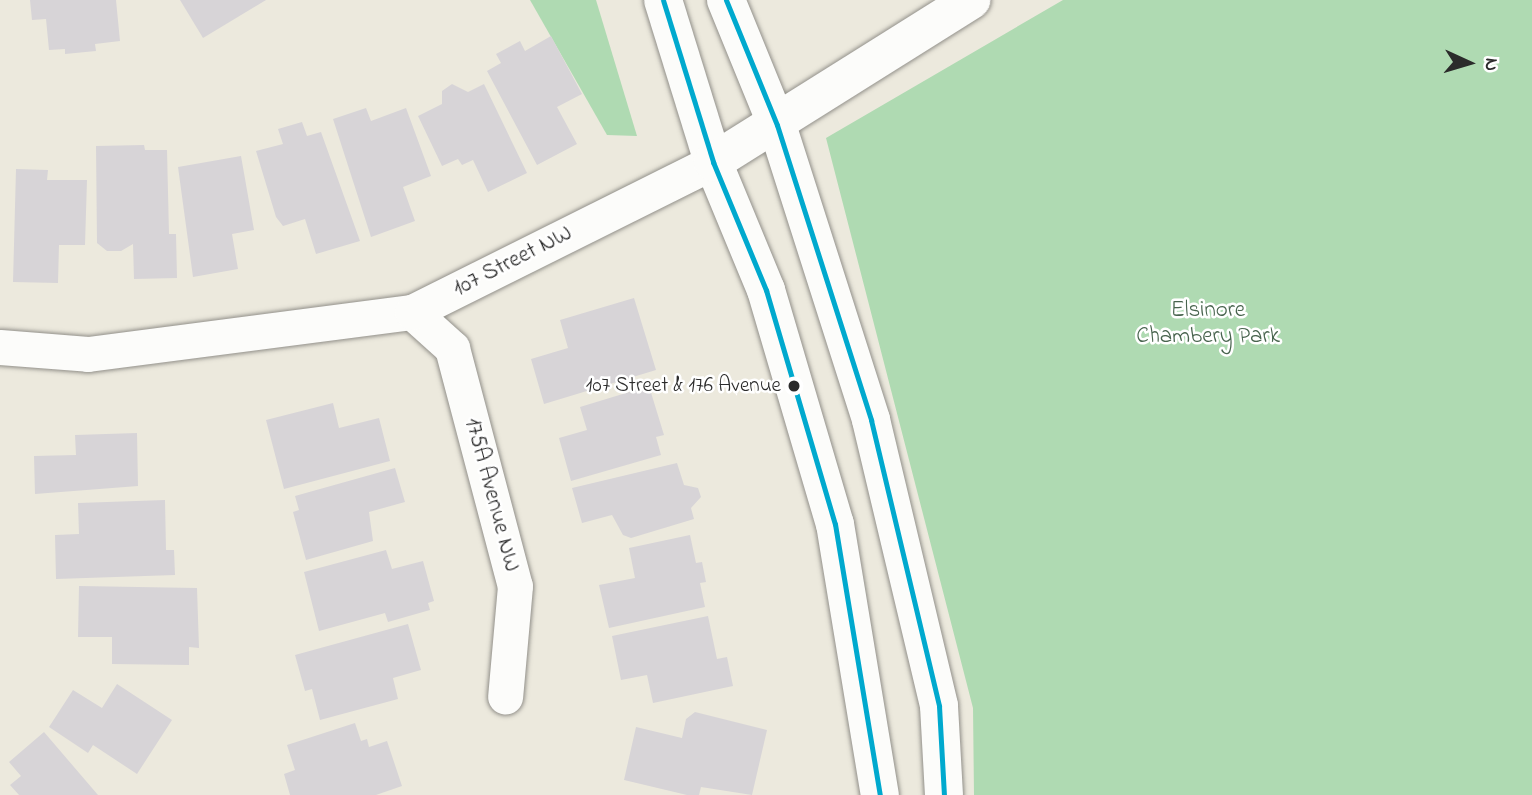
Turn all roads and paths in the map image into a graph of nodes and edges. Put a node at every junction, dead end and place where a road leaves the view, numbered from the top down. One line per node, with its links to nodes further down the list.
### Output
1 (663, 0): 5 (street)
2 (726, 0): 4 (street)
3 (971, 0): 4 (street, 107 Street NW)
4 (777, 125): 5 (street, 107 Street NW); 10 (street)
5 (713, 162): 6 (street, 107 Street NW); 9 (street)
6 (412, 312): 7 (street, 107 Street NW); 8 (street, 175A Avenue NW)
7 (0, 347)
8 (505, 697)
9 (880, 795)
10 (944, 795)

